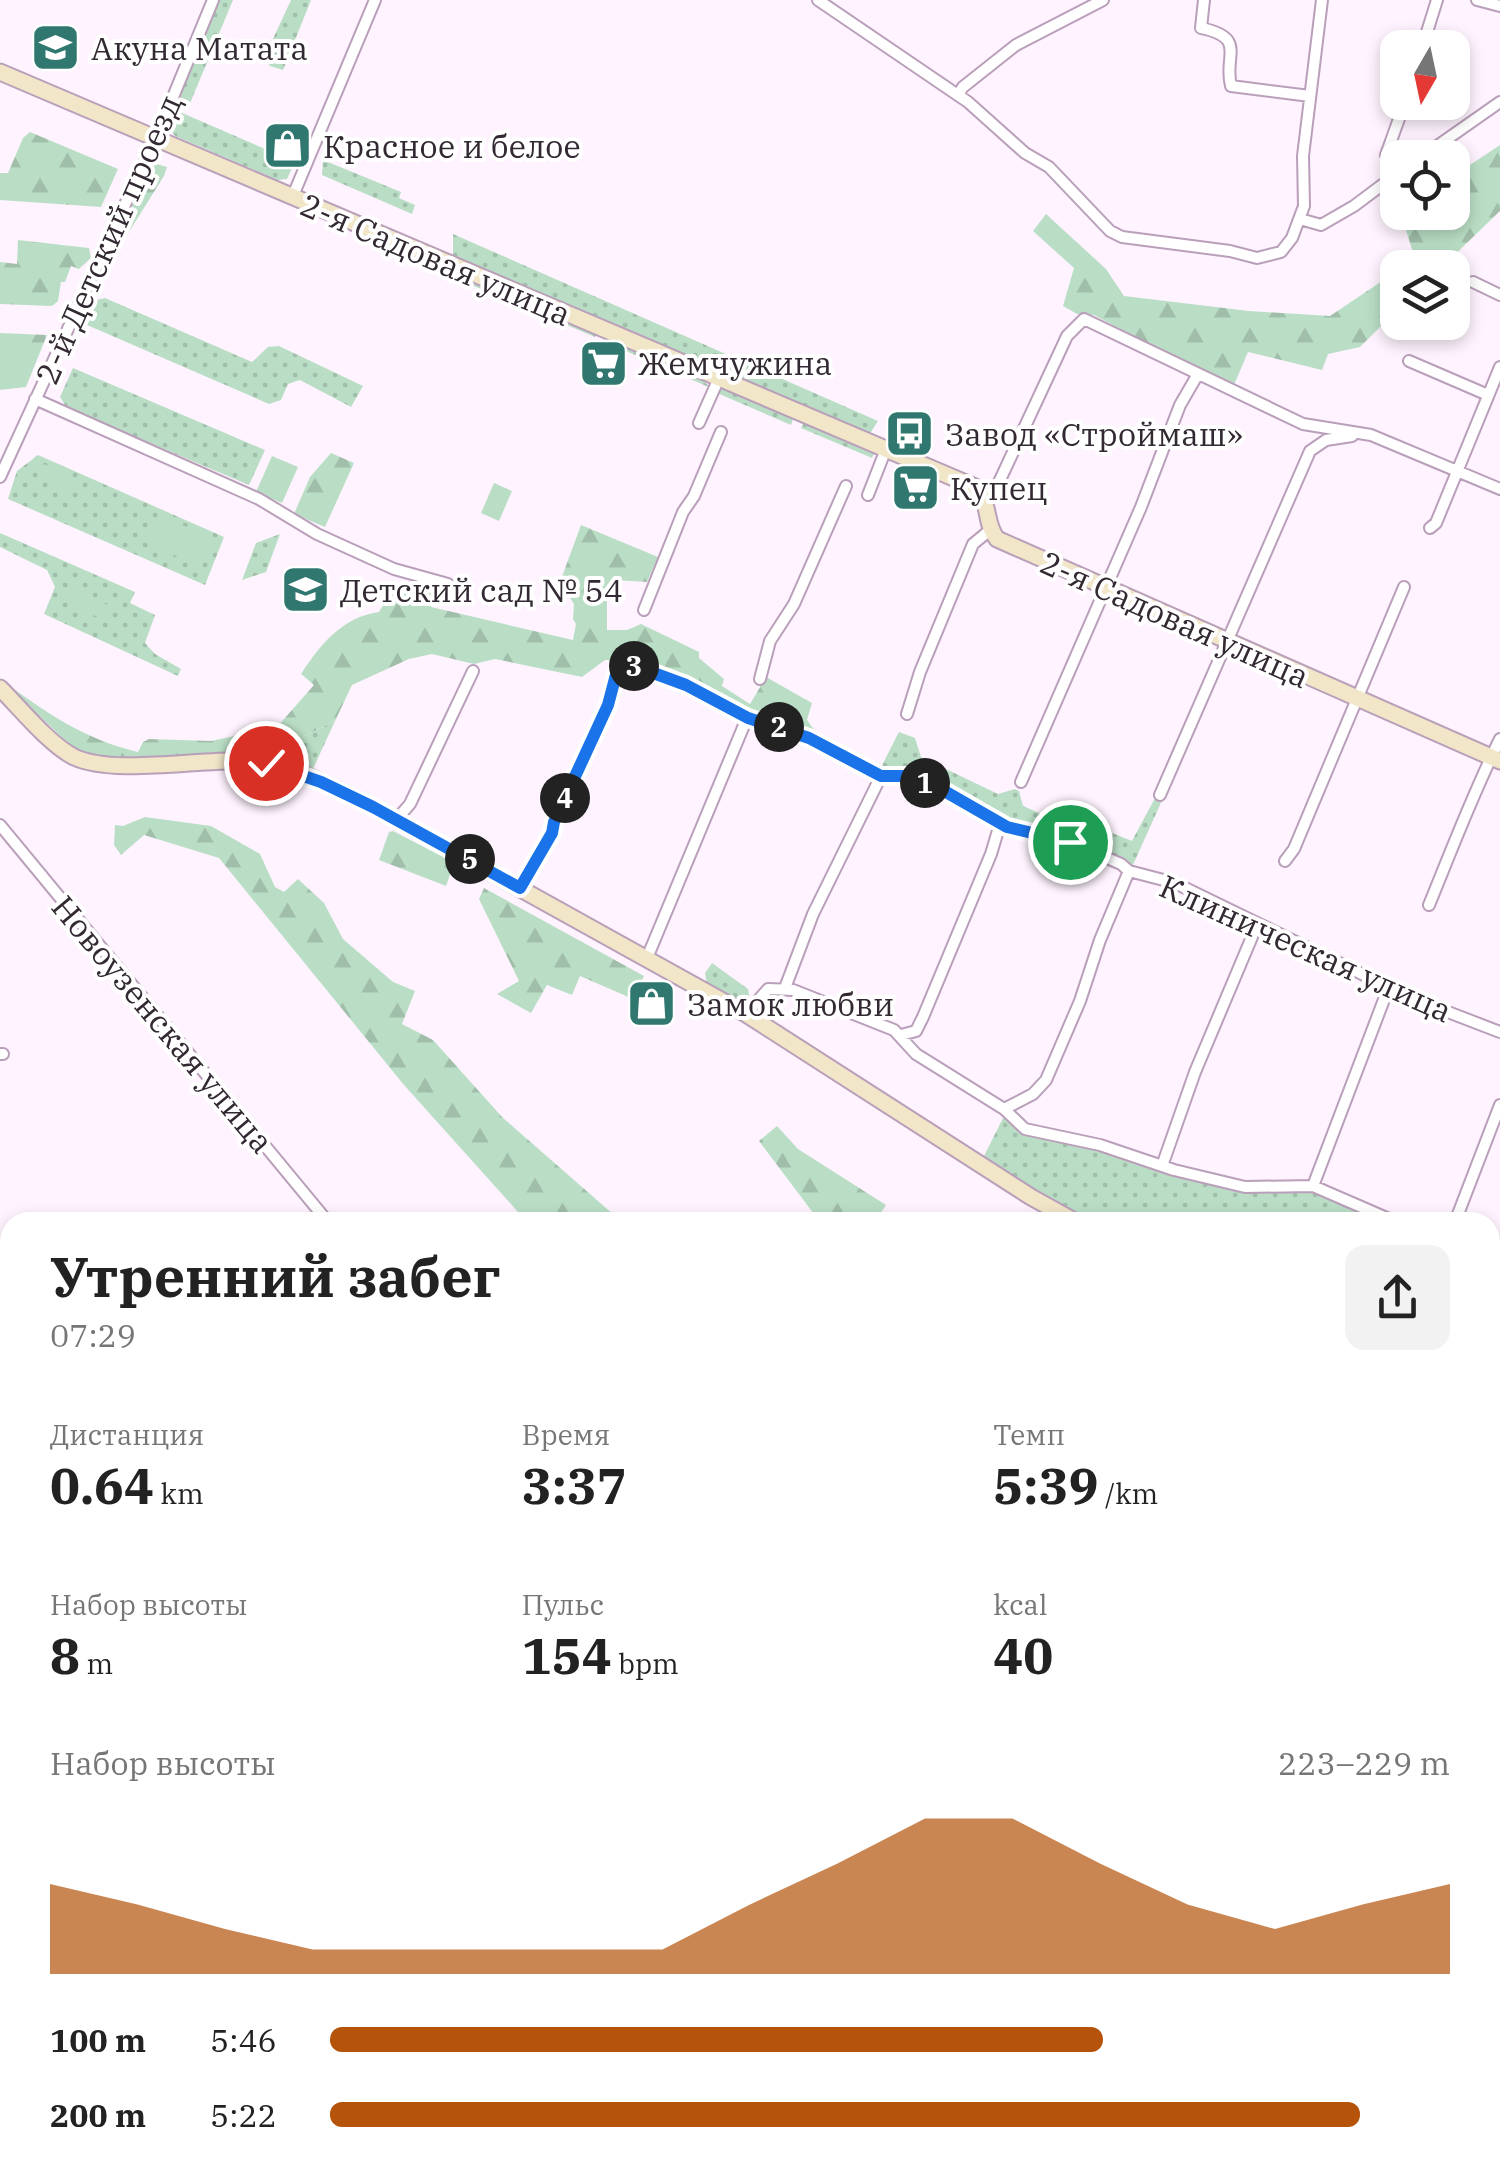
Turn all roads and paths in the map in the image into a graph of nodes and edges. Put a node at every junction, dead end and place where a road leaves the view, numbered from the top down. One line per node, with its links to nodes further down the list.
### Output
1 (213, 0): 15 (street, 2-й Детский проезд)
2 (375, 0): 18 (street)
3 (818, 0): 12 (street)
4 (1103, 0): 12 (street)
5 (1204, 0): 13 (street)
6 (1322, 0): 13 (street)
7 (1437, 0): 10 (street)
8 (1477, 0): 9 (street)
9 (1500, 6)
10 (1428, 30)
11 (0, 72): 15 (street, 2-я Садовая улица)
12 (958, 95): 19 (street)
13 (1310, 96): 19 (street)
14 (1500, 102): 16 (street)
15 (155, 139): 18 (street, 2-я Садовая улица); 27 (street, 2-й Детский проезд)
16 (1446, 140)
17 (1380, 186): 19 (street)
18 (292, 198): 25 (street, 2-я Садовая улица)
19 (1300, 219)
20 (1473, 282): 21 (street)
21 (1500, 295)
22 (1409, 361): 26 (street)
23 (1500, 367): 26 (street)
24 (1198, 374): 29 (street); 37 (street); 41 (street)
25 (719, 378): 28 (street); 31 (street, 2-я Садовая улица)
26 (1488, 395): 32 (street)
27 (35, 400): 33 (street, 2-й Детский проезд); 40 (street)
28 (699, 423)
29 (1356, 431): 32 (street); 44 (street)
30 (721, 432): 43 (street)
31 (886, 449): 36 (street); 37 (street, 2-я Садовая улица)
32 (1456, 470): 35 (street); 38 (street)
33 (0, 477)
34 (846, 486): 46 (street)
35 (1500, 489)
36 (868, 495)
37 (984, 495): 39 (street)
38 (1430, 528)
39 (990, 530): 41 (street, 2-я Садовая улица); 49 (street)
40 (448, 584)
41 (1104, 587): 44 (street, 2-я Садовая улица); 54 (street)
42 (1404, 587): 48 (street)
43 (644, 610)
44 (1227, 642): 48 (street, 2-я Садовая улица); 55 (street)
45 (473, 671): 56 (street)
46 (760, 679)
47 (0, 688): 56 (street)
48 (1356, 699): 52 (street, 2-я Садовая улица); 59 (street)
49 (907, 714)
50 (748, 718): 53 (street, Клиническая улица); 61 (street, Клиническая улица); 64 (street)
51 (1500, 739): 52 (street)
52 (1496, 759): 62 (street)
53 (881, 776): 57 (street, Клиническая улица); 65 (street)
54 (1021, 782)
55 (1160, 795)
56 (396, 820): 61 (street)
57 (1000, 824): 60 (street, Клиническая улица); 69 (street)
58 (0, 826): 74 (street, Новоузенская улица)
59 (1285, 861)
60 (1129, 871): 63 (street, Клиническая улица); 71 (street)
61 (520, 888): 64 (street)
62 (1429, 905)
63 (1258, 925): 66 (street, Клиническая улица); 72 (street)
64 (646, 958): 67 (street)
65 (785, 988): 67 (street); 69 (street)
66 (1388, 989): 68 (street, Клиническая улица); 73 (street)
67 (746, 1014): 75 (street)
68 (1500, 1032)
69 (901, 1035): 71 (street)
70 (1500, 1105): 77 (street)
71 (1004, 1109): 72 (street)
72 (1162, 1166): 73 (street)
73 (1313, 1186): 76 (street)
74 (320, 1212)
75 (1058, 1212)
76 (1373, 1212)
77 (1459, 1212)

